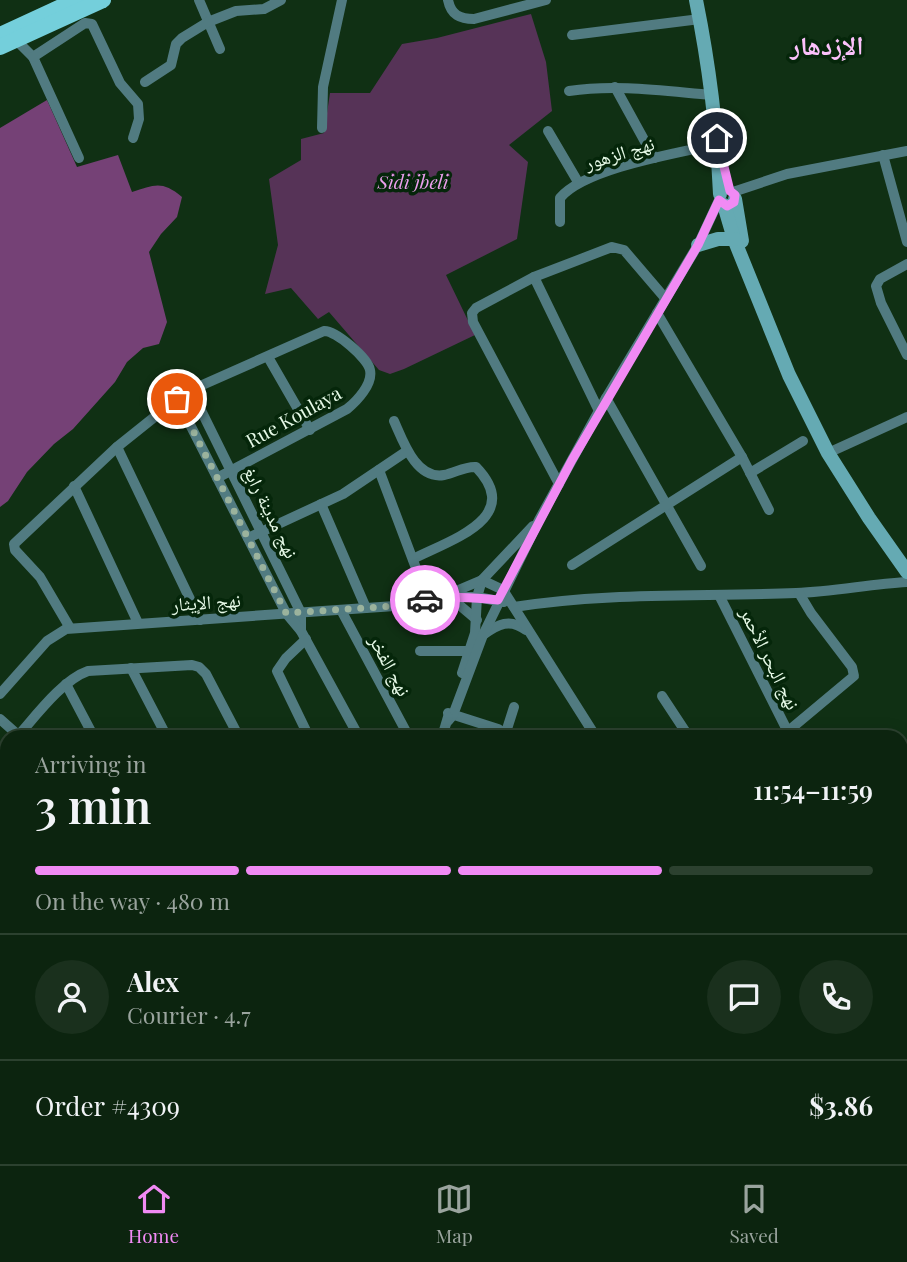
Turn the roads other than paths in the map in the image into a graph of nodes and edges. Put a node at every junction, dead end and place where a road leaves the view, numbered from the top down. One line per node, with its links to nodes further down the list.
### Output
1 (76, 0): 11 (main road)
2 (103, 0): 13 (main road)
3 (199, 0): 10 (street)
4 (281, 0): 10 (street)
5 (341, 0): 21 (street)
6 (448, 0): 7 (street)
7 (546, 0)
8 (696, 0): 9 (main road)
9 (700, 19): 12 (street); 20 (main road)
10 (208, 22): 15 (street); 17 (street)
11 (0, 35)
12 (572, 35)
13 (16, 40): 14 (main road); 16 (street)
14 (0, 47)
15 (220, 49)
16 (33, 57): 23 (street); 27 (street)
17 (145, 82)
18 (615, 87): 19 (street); 20 (street); 28 (street)
19 (569, 91)
20 (711, 95): 24 (main road)
21 (322, 128)
22 (548, 131): 29 (street)
23 (133, 138)
24 (717, 141): 28 (street, نهج الزهور); 30 (main road)
25 (907, 151): 26 (street)
26 (883, 155): 30 (street); 33 (street)
27 (79, 158)
28 (654, 158): 29 (street, نهج الزهور)
29 (579, 182): 31 (street, نهج الزهور)
30 (727, 197): 32 (main road); 34 (street); 36 (main road)
31 (560, 222)
32 (733, 239): 34 (main road); 36 (main road)
33 (907, 242)
34 (698, 245): 38 (street)
35 (907, 264): 40 (street)
36 (748, 274): 52 (main road)
37 (534, 277): 38 (street); 45 (street); 58 (street)
38 (665, 298): 39 (street)
39 (657, 313): 43 (street); 53 (street)
40 (907, 355)
41 (268, 357): 42 (street, Rue Koulaya); 48 (street); 48 (street, Rue Koulaya)
42 (191, 390): 44 (street, Rue Koulaya); 54 (street, نهج مدينة رابغ)
43 (606, 398): 45 (street); 61 (street)
44 (177, 399): 50 (street, Rue Koulaya); 57 (street, نهج مدينة رابغ)
45 (599, 411): 58 (street)
46 (907, 417): 52 (street)
47 (394, 422): 51 (street)
48 (310, 430): 54 (street, Rue Koulaya)
49 (803, 441): 56 (street)
50 (117, 447): 59 (street, Rue Koulaya); 83 (street)
51 (407, 451): 55 (street); 66 (street)
52 (828, 453): 69 (main road)
53 (742, 457): 56 (street); 61 (street)
54 (232, 470): 57 (street, Rue Koulaya); 64 (street, نهج مدينة رابغ)
55 (379, 470): 60 (street); 66 (street)
56 (750, 473): 62 (street)
57 (217, 478): 65 (street, نهج مدينة رابغ)
58 (559, 484): 63 (street)
59 (74, 486): 85 (street); 86 (street, Rue Koulaya)
60 (321, 504): 64 (street); 79 (street)
61 (669, 505): 67 (street); 68 (street)
62 (769, 510)
63 (539, 520): 70 (street); 73 (street)
64 (261, 533): 65 (street); 82 (street, نهج مدينة رابغ)
65 (248, 538): 81 (street, نهج مدينة رابغ)
66 (413, 559): 77 (street)
67 (572, 565)
68 (701, 566)
69 (907, 572)
70 (482, 580): 73 (street); 75 (street); 76 (street)
71 (907, 582): 72 (street)
72 (800, 593): 74 (street); 111 (street)
73 (501, 595): 76 (street); 78 (street); 89 (street)
74 (719, 595): 78 (street); 110 (street, نهج البحر الأحمر)
75 (446, 597): 76 (street); 77 (street, نهج الإيثار); 84 (street)
76 (477, 597): 84 (street)
77 (429, 600): 79 (street, نهج الإيثار)
78 (512, 606): 87 (street)
79 (366, 608): 80 (street, نهج الإيثار)
80 (341, 610): 82 (street, نهج الإيثار); 104 (street, نهج الفخر)
81 (286, 613): 82 (street, نهج الإيثار); 83 (street, نهج الإيثار); 88 (street, نهج مدينة رابغ)
82 (301, 613): 88 (street)
83 (200, 620): 85 (street, نهج الإيثار)
84 (477, 621): 91 (street)
85 (138, 623): 86 (street, نهج الإيثار)
86 (70, 628): 94 (street, نهج الإيثار)
87 (529, 632): 89 (street); 108 (street)
88 (303, 635): 102 (street); 103 (street, نهج مدينة رابغ)
89 (483, 635): 97 (street)
90 (420, 651): 91 (street)
91 (470, 651): 97 (street)
92 (131, 668): 93 (street); 100 (street); 101 (street)
93 (66, 684): 98 (street); 99 (street)
94 (0, 694)
95 (662, 696): 109 (street)
96 (513, 707): 107 (street)
97 (449, 716): 105 (street); 106 (street)
98 (23, 730)
99 (90, 730)
100 (163, 730)
101 (235, 730)
102 (306, 730)
103 (355, 730)
104 (405, 730)
105 (444, 730)
106 (491, 730)
107 (507, 730)
108 (592, 730)
109 (684, 730)
110 (787, 730)
111 (793, 730)

